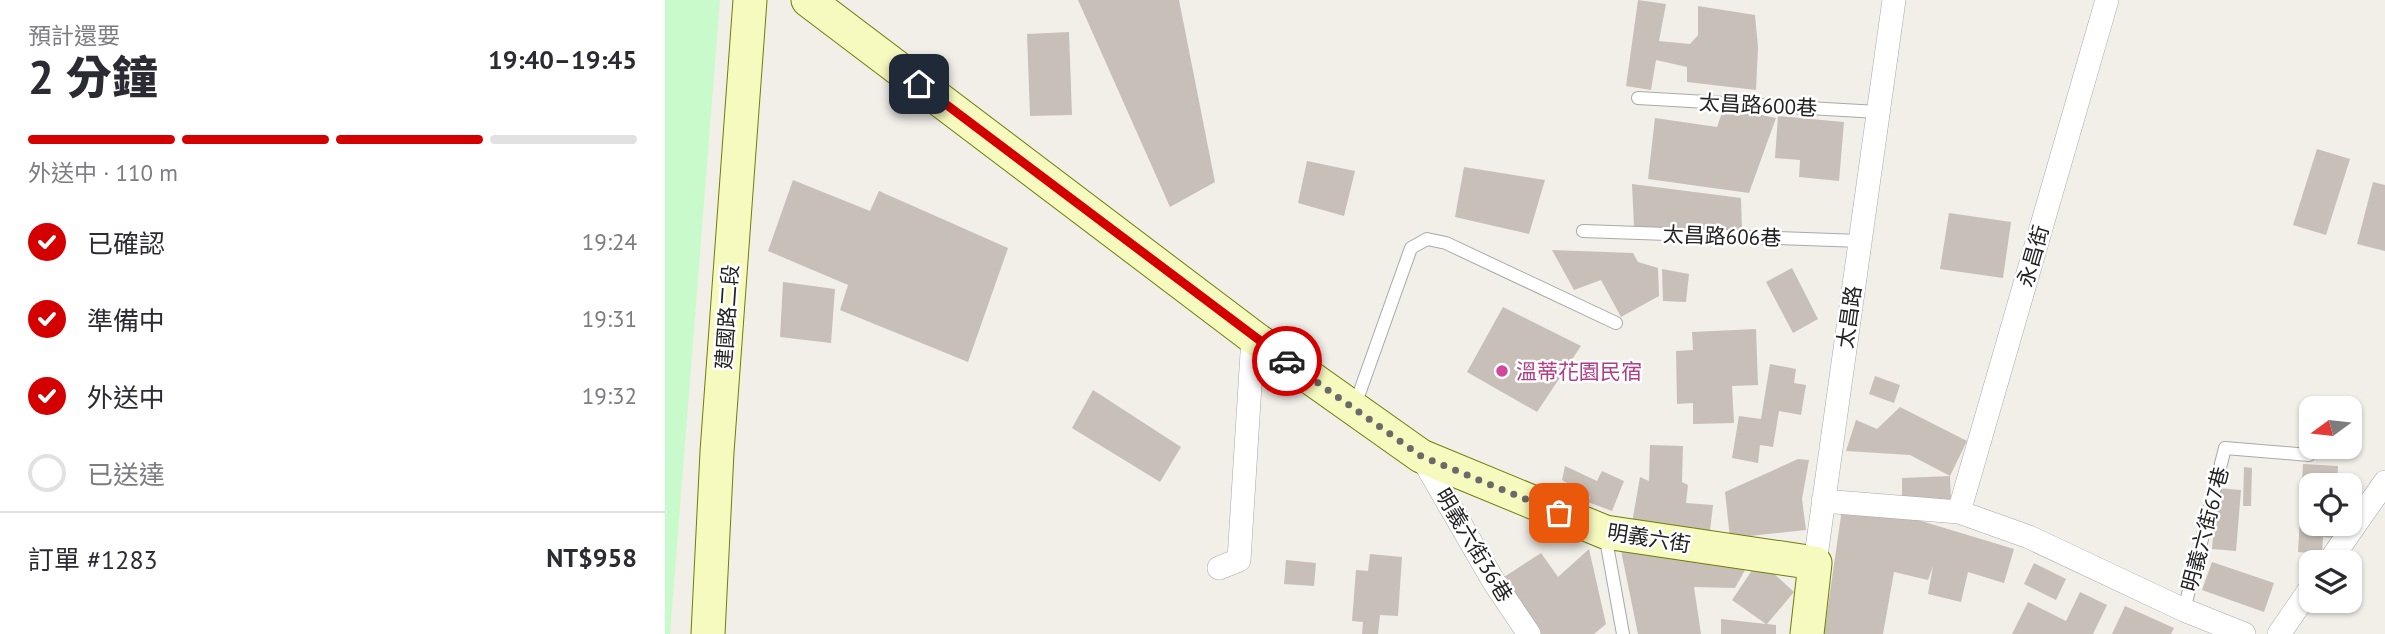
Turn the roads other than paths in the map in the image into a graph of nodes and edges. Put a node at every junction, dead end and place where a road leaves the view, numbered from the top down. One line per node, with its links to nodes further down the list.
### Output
1 (750, 0): 23 (street, 建國路二段)
2 (808, 0): 10 (street, 明義六街)
3 (1893, 0): 6 (street, 太昌路)
4 (2107, 0): 16 (street, 永昌街)
5 (1638, 98): 6 (lane, 太昌路600巷)
6 (1878, 112): 8 (street, 太昌路)
7 (1583, 231): 8 (lane, 太昌路606巷)
8 (1860, 241): 15 (street, 太昌路)
9 (1616, 323): 11 (lane)
10 (1253, 337): 11 (street, 明義六街); 20 (street)
11 (1354, 409): 13 (street, 明義六街)
12 (2299, 454): 22 (lane, 明義六街67巷)
13 (1421, 456): 17 (street, 明義六街); 24 (street, 明義六街36巷)
14 (2385, 482): 18 (street)
15 (1823, 501): 16 (street); 19 (street, 太昌路)
16 (1959, 512): 22 (street)
17 (1605, 532): 19 (street, 明義六街); 25 (lane)
18 (2337, 550)
19 (1815, 563): 26 (street, 太昌路)
20 (1219, 568)
21 (2299, 605): 28 (street)
22 (2183, 610): 27 (street)
23 (708, 634)
24 (1529, 634)
25 (1623, 634)
26 (1807, 634)
27 (2244, 634)
28 (2279, 634)

